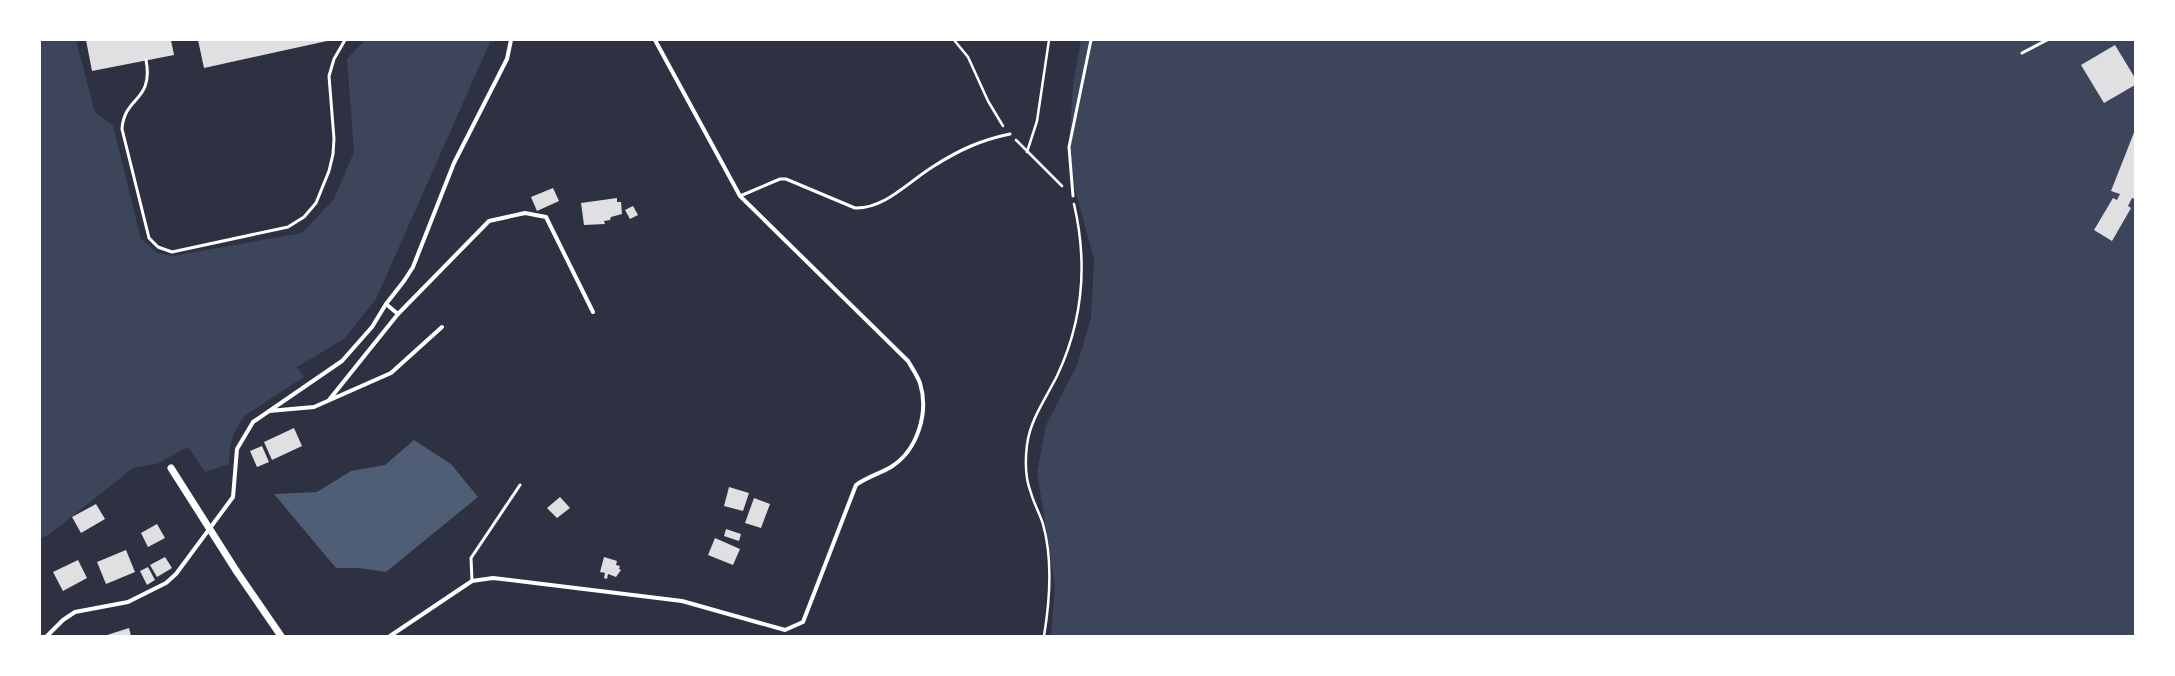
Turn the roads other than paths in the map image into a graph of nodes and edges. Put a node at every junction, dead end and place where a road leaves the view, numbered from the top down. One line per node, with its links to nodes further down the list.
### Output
1 (345, 40): 7 (lane)
2 (511, 40): 11 (street)
3 (656, 40): 9 (street)
4 (1091, 40): 10 (lane)
5 (2047, 40): 6 (lane)
6 (2022, 53)
7 (146, 60)
8 (1010, 134): 9 (lane)
9 (740, 196): 20 (street)
10 (1072, 196)
11 (386, 304): 13 (street); 16 (street)
12 (593, 312): 13 (street)
13 (398, 314): 15 (street)
14 (442, 327): 15 (street)
15 (329, 400): 16 (street)
16 (268, 411): 19 (street)
17 (171, 468): 19 (street)
18 (520, 486): 20 (lane)
19 (210, 530): 21 (street); 22 (street)
20 (472, 581): 23 (street)
21 (46, 636)
22 (280, 636)
23 (390, 636)

